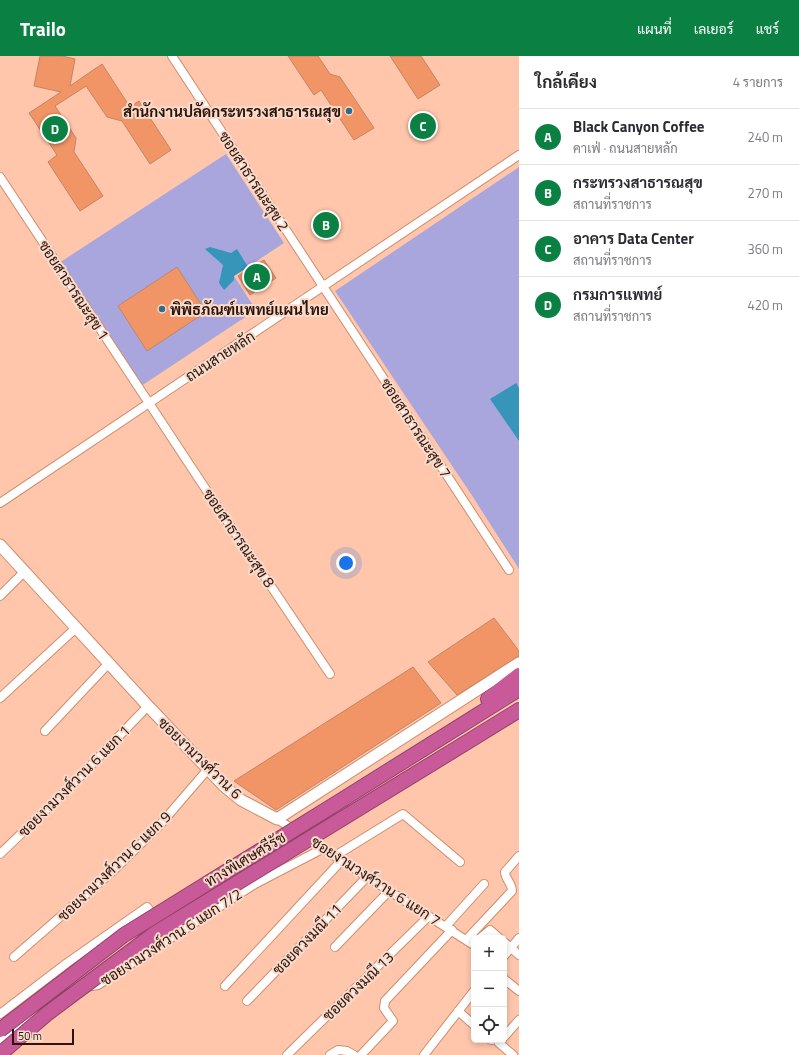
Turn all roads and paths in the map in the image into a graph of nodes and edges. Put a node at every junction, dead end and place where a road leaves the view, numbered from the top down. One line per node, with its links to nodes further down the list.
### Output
1 (172, 56): 4 (street, ซอยสาธารณะสุข 2)
2 (519, 155): 4 (street, ถนนสายหลัก)
3 (0, 177): 5 (street, ซอยสาธารณะสุข 1)
4 (322, 287): 5 (street, ถนนสายหลัก); 8 (street, ซอยสาธารณะสุข 7)
5 (149, 403): 6 (street, ถนนสายหลัก); 14 (street, ซอยสาธารณะสุข 8)
6 (0, 503)
7 (0, 545): 9 (street, ซอยงามวงศ์วาน 6)
8 (509, 570)
9 (25, 571): 10 (street); 11 (street, ซอยงามวงศ์วาน 6)
10 (0, 596)
11 (77, 627): 12 (street, ซอยงามวงศ์วาน 6); 17 (street)
12 (109, 663): 18 (street, ซอยงามวงศ์วาน 6); 21 (street)
13 (519, 663): 25 (street)
14 (330, 674)
15 (519, 675): 22 (highway)
16 (519, 689): 22 (highway, ทางพิเศษศรีรัช)
17 (0, 698)
18 (148, 706): 24 (street, ซอยงามวงศ์วาน 6); 27 (street, ซอยงามวงศ์วาน 6 แยก 1)
19 (519, 710): 23 (highway, ทางพิเศษศรีรัช)
20 (519, 719): 23 (highway)
21 (45, 731)
22 (452, 731): 57 (highway, ทางพิเศษศรีรัช, bridge)
23 (464, 744): 61 (highway, ทางพิเศษศรีรัช, bridge)
24 (208, 769): 25 (street, ซอยงามวงศ์วาน 6); 47 (street, ซอยงามวงศ์วาน 6 แยก 9)
25 (277, 819): 26 (street, ซอยงามวงศ์วาน 6 แยก 7)
26 (324, 848): 29 (street, ซอยงามวงศ์วาน 6 แยก 7); 39 (street, ซอยงามวงศ์วาน 6 แยก 7/2)
27 (0, 854)
28 (519, 856): 36 (street)
29 (338, 858): 30 (street); 31 (street, ซอยงามวงศ์วาน 6 แยก 7); 49 (street)
30 (460, 862)
31 (367, 877): 33 (street, ซอยงามวงศ์วาน 6 แยก 7); 52 (street, ซอยดวงมณี 11)
32 (484, 884): 35 (street)
33 (390, 891): 34 (street, ซอยงามวงศ์วาน 6 แยก 7); 43 (street)
34 (429, 916): 35 (street, ซอยงามวงศ์วาน 6 แยก 7); 62 (street, ซอยดวงมณี 13)
35 (449, 928): 41 (street, ซอยงามวงศ์วาน 6 แยก 7); 65 (street)
36 (476, 935)
37 (484, 935): 38 (street)
38 (496, 935)
39 (170, 937): 54 (street); 59 (street, ซอยงามวงศ์วาน 6 แยก 7/2)
40 (519, 938): 44 (street)
41 (471, 941)
42 (507, 945): 44 (street)
43 (335, 947)
44 (511, 948): 45 (street); 46 (street)
45 (507, 953)
46 (519, 954)
47 (14, 957)
48 (507, 981): 50 (street)
49 (225, 986)
50 (519, 991)
51 (471, 995): 53 (street)
52 (246, 1002)
53 (458, 1011): 56 (street); 66 (street)
54 (0, 1014)
55 (519, 1020): 58 (street)
56 (471, 1022)
57 (0, 1030)
58 (507, 1034)
59 (0, 1040)
60 (500, 1043): 67 (street)
61 (0, 1054)
62 (286, 1055)
63 (330, 1055): 64 (street)
64 (354, 1055)
65 (361, 1055)
66 (424, 1055)
67 (514, 1055)

